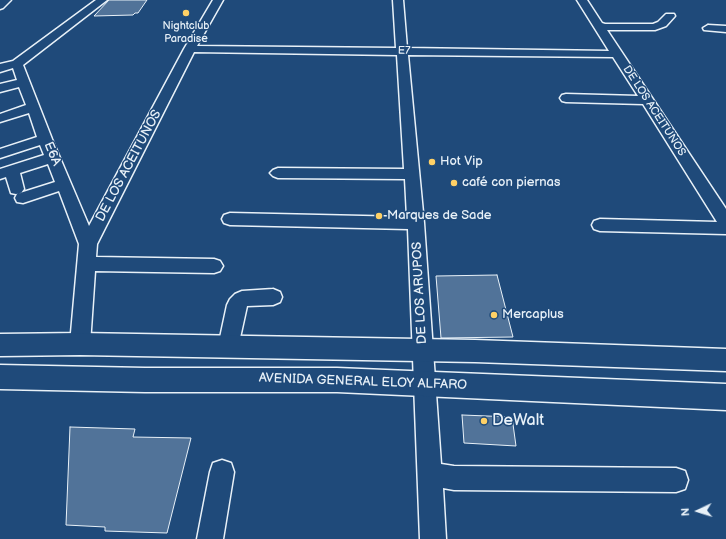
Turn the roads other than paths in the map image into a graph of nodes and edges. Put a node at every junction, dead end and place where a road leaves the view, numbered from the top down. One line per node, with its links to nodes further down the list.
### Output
1 (6, 0): 6 (street)
2 (102, 0): 14 (street)
3 (218, 0): 11 (street, DE LOS ACEITUNOS)
4 (398, 0): 12 (street, DE LOS ARUPOS)
5 (582, 0): 8 (street, DE LOS ACEITUNOS)
6 (0, 6)
7 (670, 16): 8 (street)
8 (598, 25): 13 (street, DE LOS ACEITUNOS)
9 (708, 28): 10 (street)
10 (726, 29)
11 (190, 49): 12 (street, E7); 35 (street, DE LOS ACEITUNOS)
12 (401, 51): 13 (street, E7); 27 (street, DE LOS ARUPOS)
13 (617, 54): 19 (street, DE LOS ACEITUNOS)
14 (17, 64): 15 (street); 16 (street, E6A)
15 (0, 68)
16 (24, 82): 17 (street); 20 (street, E6A)
17 (0, 88)
18 (566, 98): 19 (street)
19 (647, 100): 29 (street, DE LOS ACEITUNOS)
20 (33, 107): 21 (street); 22 (street, E6A)
21 (0, 118)
22 (46, 140): 23 (street); 24 (street, E6A)
23 (0, 154)
24 (53, 156): 25 (street); 28 (street, E6A)
25 (6, 172): 28 (street)
26 (278, 172): 27 (street)
27 (412, 174): 32 (street, DE LOS ARUPOS)
28 (64, 184): 35 (street, E6A)
29 (720, 203): 31 (street, DE LOS ACEITUNOS)
30 (230, 219): 32 (street)
31 (726, 222)
32 (416, 224): 42 (street, DE LOS ARUPOS)
33 (600, 225): 34 (street)
34 (726, 228)
35 (88, 244): 36 (street, DE LOS ACEITUNOS)
36 (86, 264): 37 (street); 39 (street, DE LOS ACEITUNOS)
37 (214, 266)
38 (273, 297): 41 (street)
39 (80, 344): 40 (main road); 41 (main road)
40 (0, 345)
41 (228, 347): 42 (main road)
42 (423, 351): 43 (main road); 45 (street, DE LOS ARUPOS)
43 (726, 360)
44 (0, 377): 45 (main road, AVENIDA GENERAL ELOY ALFARO)
45 (425, 383): 46 (main road, AVENIDA GENERAL ELOY ALFARO); 48 (street, DE LOS ARUPOS)
46 (726, 397)
47 (222, 472): 50 (street)
48 (430, 474): 49 (street); 51 (street, DE LOS ARUPOS)
49 (676, 480)
50 (210, 539)
51 (433, 539)

